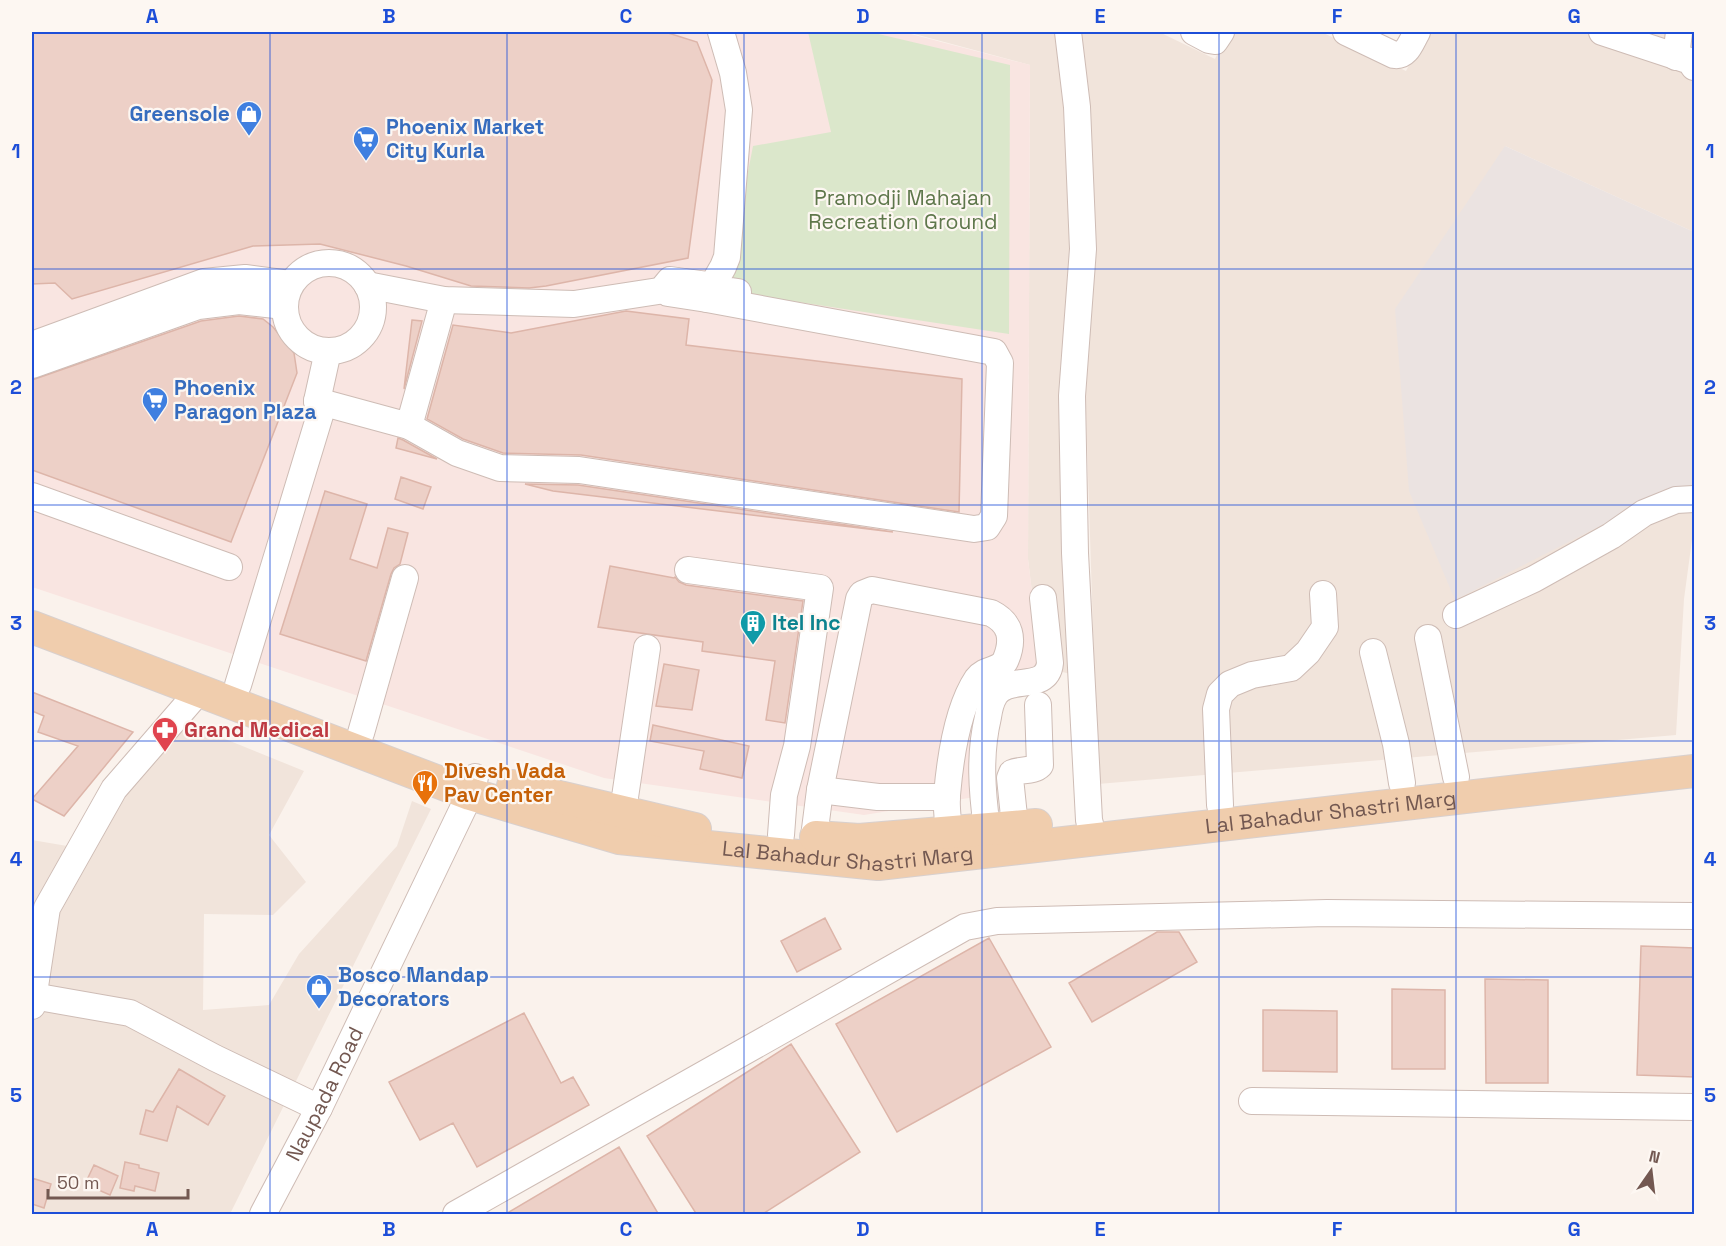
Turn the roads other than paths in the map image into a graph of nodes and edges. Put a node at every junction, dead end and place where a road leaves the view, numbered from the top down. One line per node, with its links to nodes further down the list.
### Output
1 (721, 32): 11 (street)
2 (1068, 32): 46 (street)
3 (1194, 32): 4 (street)
4 (1221, 32)
5 (1346, 32): 6 (street)
6 (1417, 32)
7 (1602, 32): 9 (street)
8 (1678, 32): 9 (street)
9 (1685, 62)
10 (367, 285): 12 (street); 13 (street); 16 (street)
11 (709, 293): 13 (street); 14 (street); 19 (street)
12 (287, 295): 15 (street); 16 (street); 17 (street)
13 (444, 300): 19 (street)
14 (870, 315)
15 (32, 345)
16 (328, 351): 18 (street)
17 (32, 365)
18 (318, 400): 19 (street); 33 (street)
19 (410, 426)
20 (32, 496): 22 (street)
21 (1695, 499): 28 (street)
22 (229, 567)
23 (688, 570): 45 (street)
24 (405, 578): 35 (street)
25 (1323, 594): 43 (street)
26 (1043, 598): 48 (street)
27 (32, 607): 33 (main road, Lal Bahadur Shastri Marg)
28 (1456, 615)
29 (32, 627): 33 (main road, Lal Bahadur Shastri Marg)
30 (1428, 638): 38 (street)
31 (647, 648): 44 (street)
32 (1373, 652): 39 (street)
33 (221, 685): 35 (main road, Lal Bahadur Shastri Marg); 40 (main road, Lal Bahadur Shastri Marg); 52 (street)
34 (1038, 705): 48 (street)
35 (362, 733): 40 (main road, Lal Bahadur Shastri Marg)
36 (1695, 749): 38 (main road, Lal Bahadur Shastri Marg)
37 (1695, 771): 46 (main road, Lal Bahadur Shastri Marg)
38 (1456, 777): 39 (main road, Lal Bahadur Shastri Marg)
39 (1402, 783): 43 (main road, Lal Bahadur Shastri Marg)
40 (473, 785): 44 (main road, Lal Bahadur Shastri Marg); 55 (street, Naupada Road)
41 (820, 790): 42 (street); 42 (street); 49 (street)
42 (947, 797): 47 (street)
43 (1220, 805): 46 (main road, Lal Bahadur Shastri Marg)
44 (621, 825): 45 (main road, Lal Bahadur Shastri Marg); 50 (main road, Lal Bahadur Shastri Marg)
45 (781, 825): 49 (main road, Lal Bahadur Shastri Marg)
46 (1092, 829): 48 (main road, Lal Bahadur Shastri Marg)
47 (949, 832): 48 (main road, Lal Bahadur Shastri Marg); 50 (main road, Lal Bahadur Shastri Marg)
48 (1006, 835): 50 (main road, Lal Bahadur Shastri Marg)
49 (814, 837): 50 (main road, Lal Bahadur Shastri Marg)
50 (876, 852)
51 (1695, 916): 57 (street)
52 (32, 1001): 55 (street)
53 (1252, 1101): 54 (street)
54 (1695, 1107)
55 (319, 1108): 56 (street, Naupada Road)
56 (263, 1215)
57 (456, 1215)

